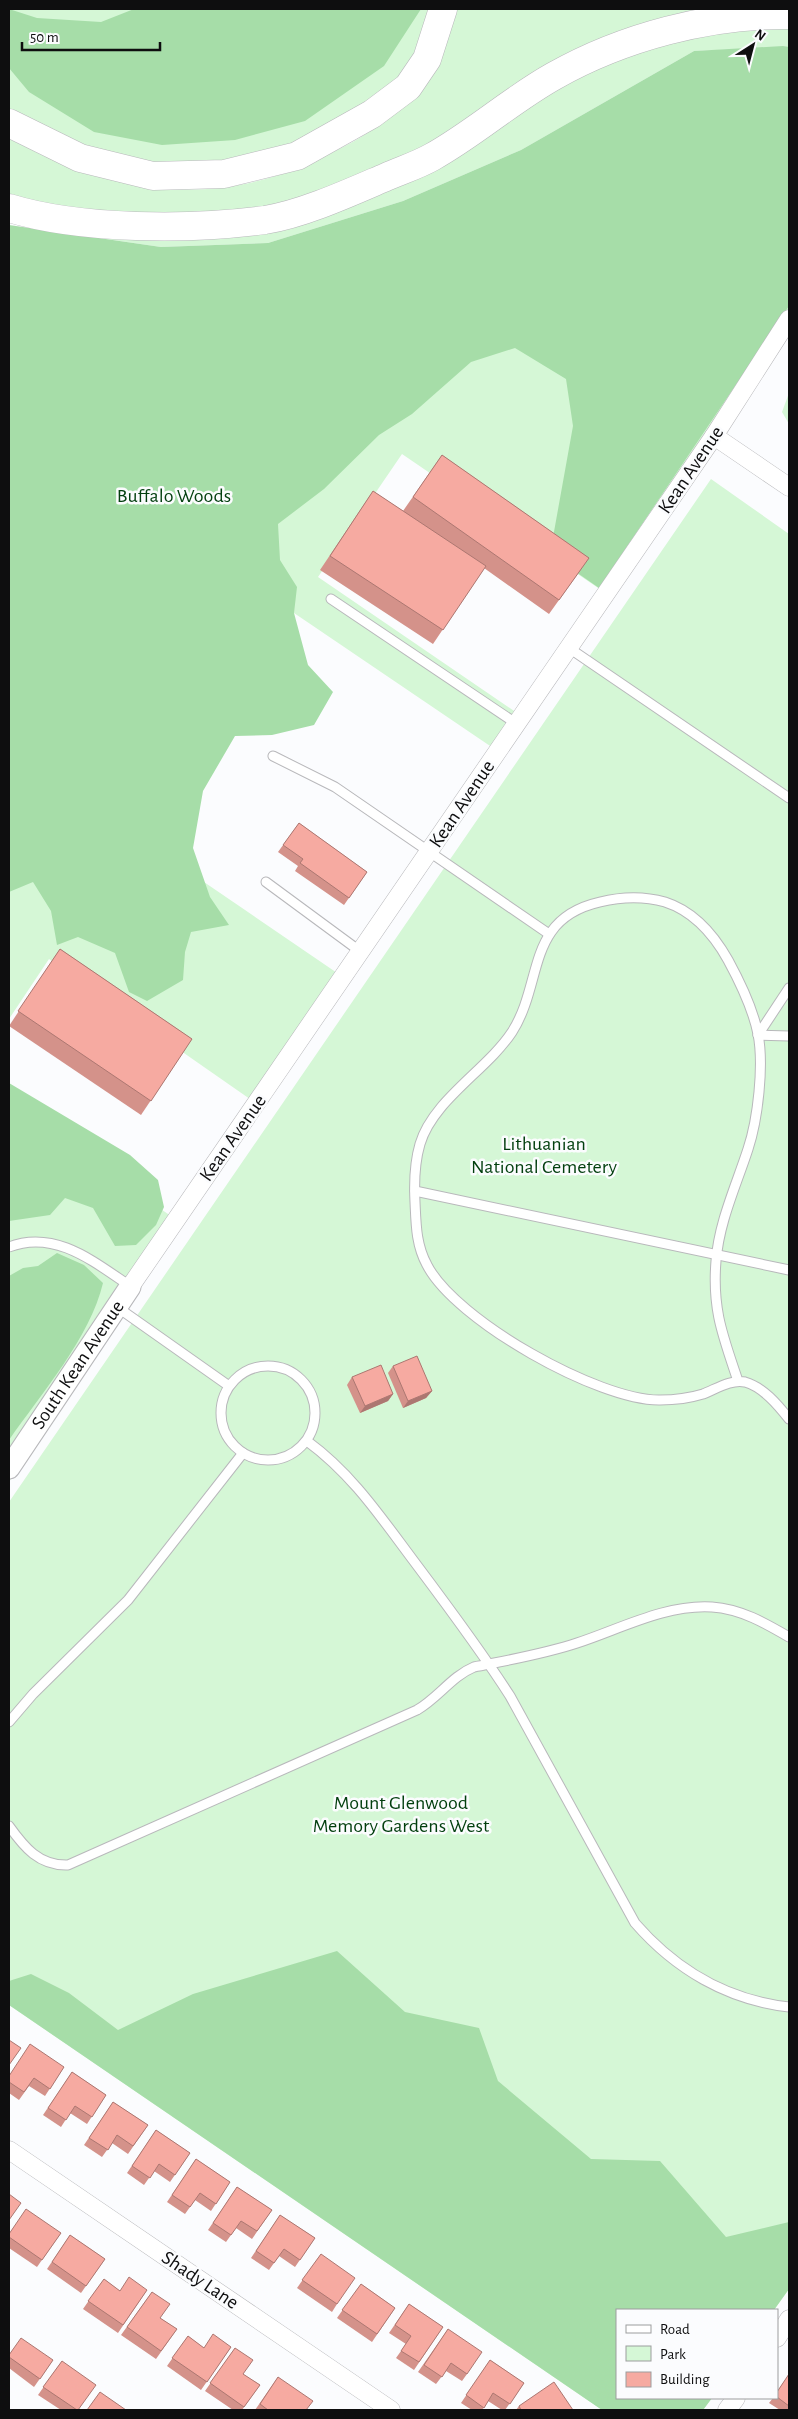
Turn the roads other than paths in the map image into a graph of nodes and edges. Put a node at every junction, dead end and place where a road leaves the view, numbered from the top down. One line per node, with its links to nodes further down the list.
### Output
1 (443, 9): 3 (highway)
2 (789, 15): 4 (highway)
3 (9, 123)
4 (9, 208)
5 (789, 319): 6 (street, Kean Avenue)
6 (714, 436): 7 (street); 9 (street, Kean Avenue)
7 (789, 487)
8 (331, 599): 10 (lane)
9 (569, 648): 10 (street, Kean Avenue); 12 (lane)
10 (517, 724): 13 (street, Kean Avenue)
11 (272, 756): 13 (lane)
12 (789, 798)
13 (430, 851): 15 (lane); 16 (street, Kean Avenue)
14 (266, 882): 16 (lane)
15 (549, 934): 18 (lane); 20 (lane)
16 (361, 952): 24 (street, Kean Avenue)
17 (789, 988): 18 (lane)
18 (758, 1035): 19 (lane); 22 (lane)
19 (789, 1036)
20 (415, 1191): 22 (lane); 26 (lane)
21 (9, 1247): 24 (lane)
22 (716, 1255): 23 (lane); 26 (lane)
23 (789, 1270)
24 (130, 1287): 25 (street, South Kean Avenue)
25 (117, 1306): 27 (lane); 31 (street, South Kean Avenue)
26 (738, 1381): 28 (lane)
27 (229, 1386): 29 (lane); 30 (lane)
28 (789, 1419)
29 (307, 1441): 30 (lane); 33 (lane)
30 (243, 1453): 34 (lane)
31 (9, 1468)
32 (789, 1637): 33 (lane)
33 (490, 1664): 35 (lane); 36 (lane)
34 (9, 1722)
35 (9, 1826)
36 (789, 2007)
37 (9, 2150): 41 (street, Shady Lane)
38 (789, 2319): 39 (street)
39 (778, 2336)
40 (735, 2399): 42 (street)
41 (391, 2410)
42 (727, 2410)

